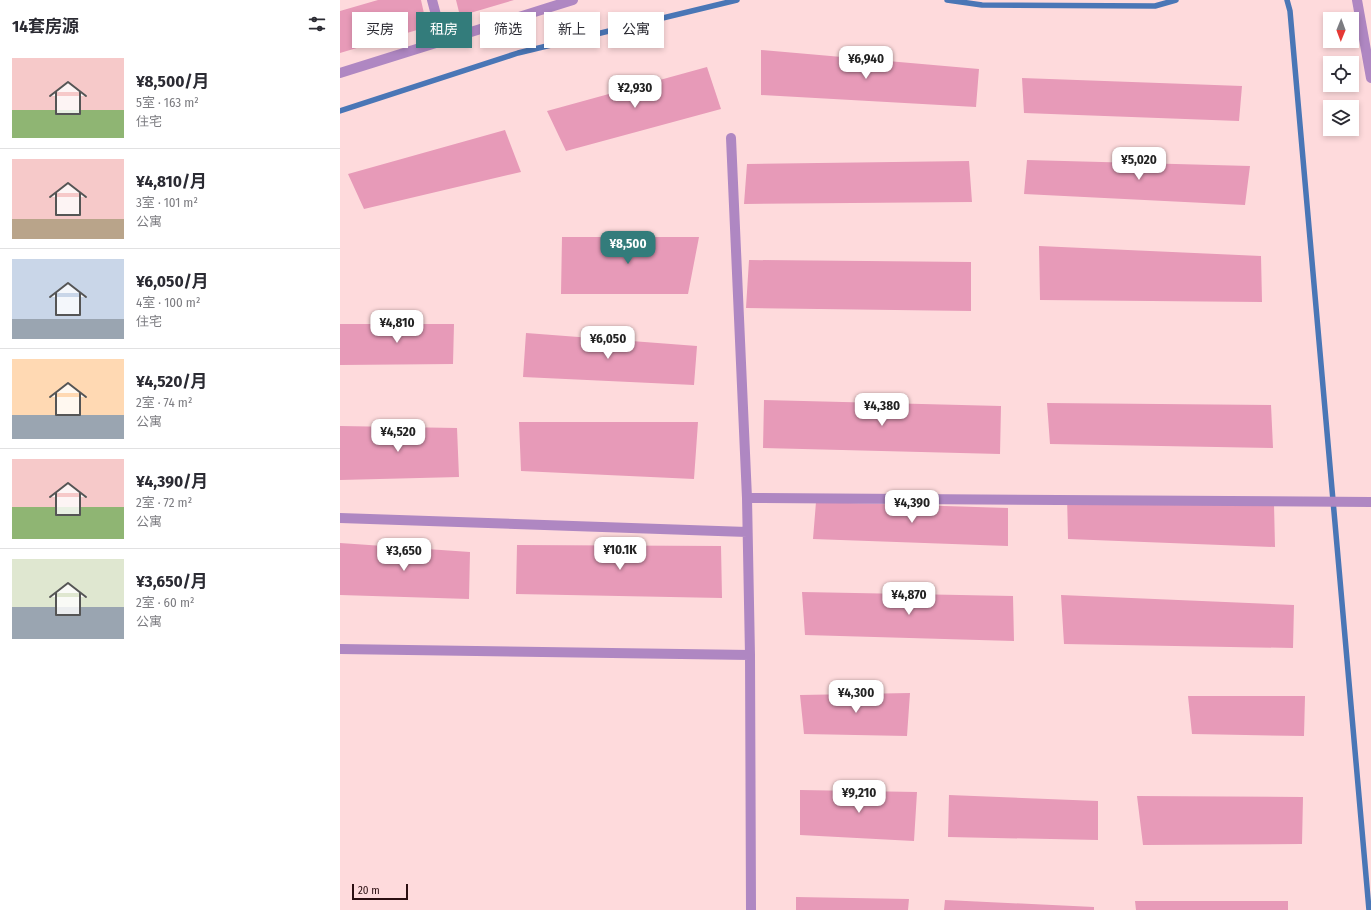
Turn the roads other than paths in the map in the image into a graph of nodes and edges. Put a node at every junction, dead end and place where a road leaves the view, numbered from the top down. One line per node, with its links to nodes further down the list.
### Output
1 (432, 0): 4 (street)
2 (573, 0): 5 (street)
3 (1357, 0): 8 (street)
4 (435, 12)
5 (472, 32)
6 (420, 48): 7 (street)
7 (340, 73)
8 (1371, 78)
9 (731, 138): 10 (street)
10 (747, 498): 11 (street); 13 (street)
11 (1371, 502)
12 (340, 518): 13 (street)
13 (747, 532): 15 (street)
14 (340, 650): 15 (street)
15 (750, 655): 16 (street)
16 (751, 910)

